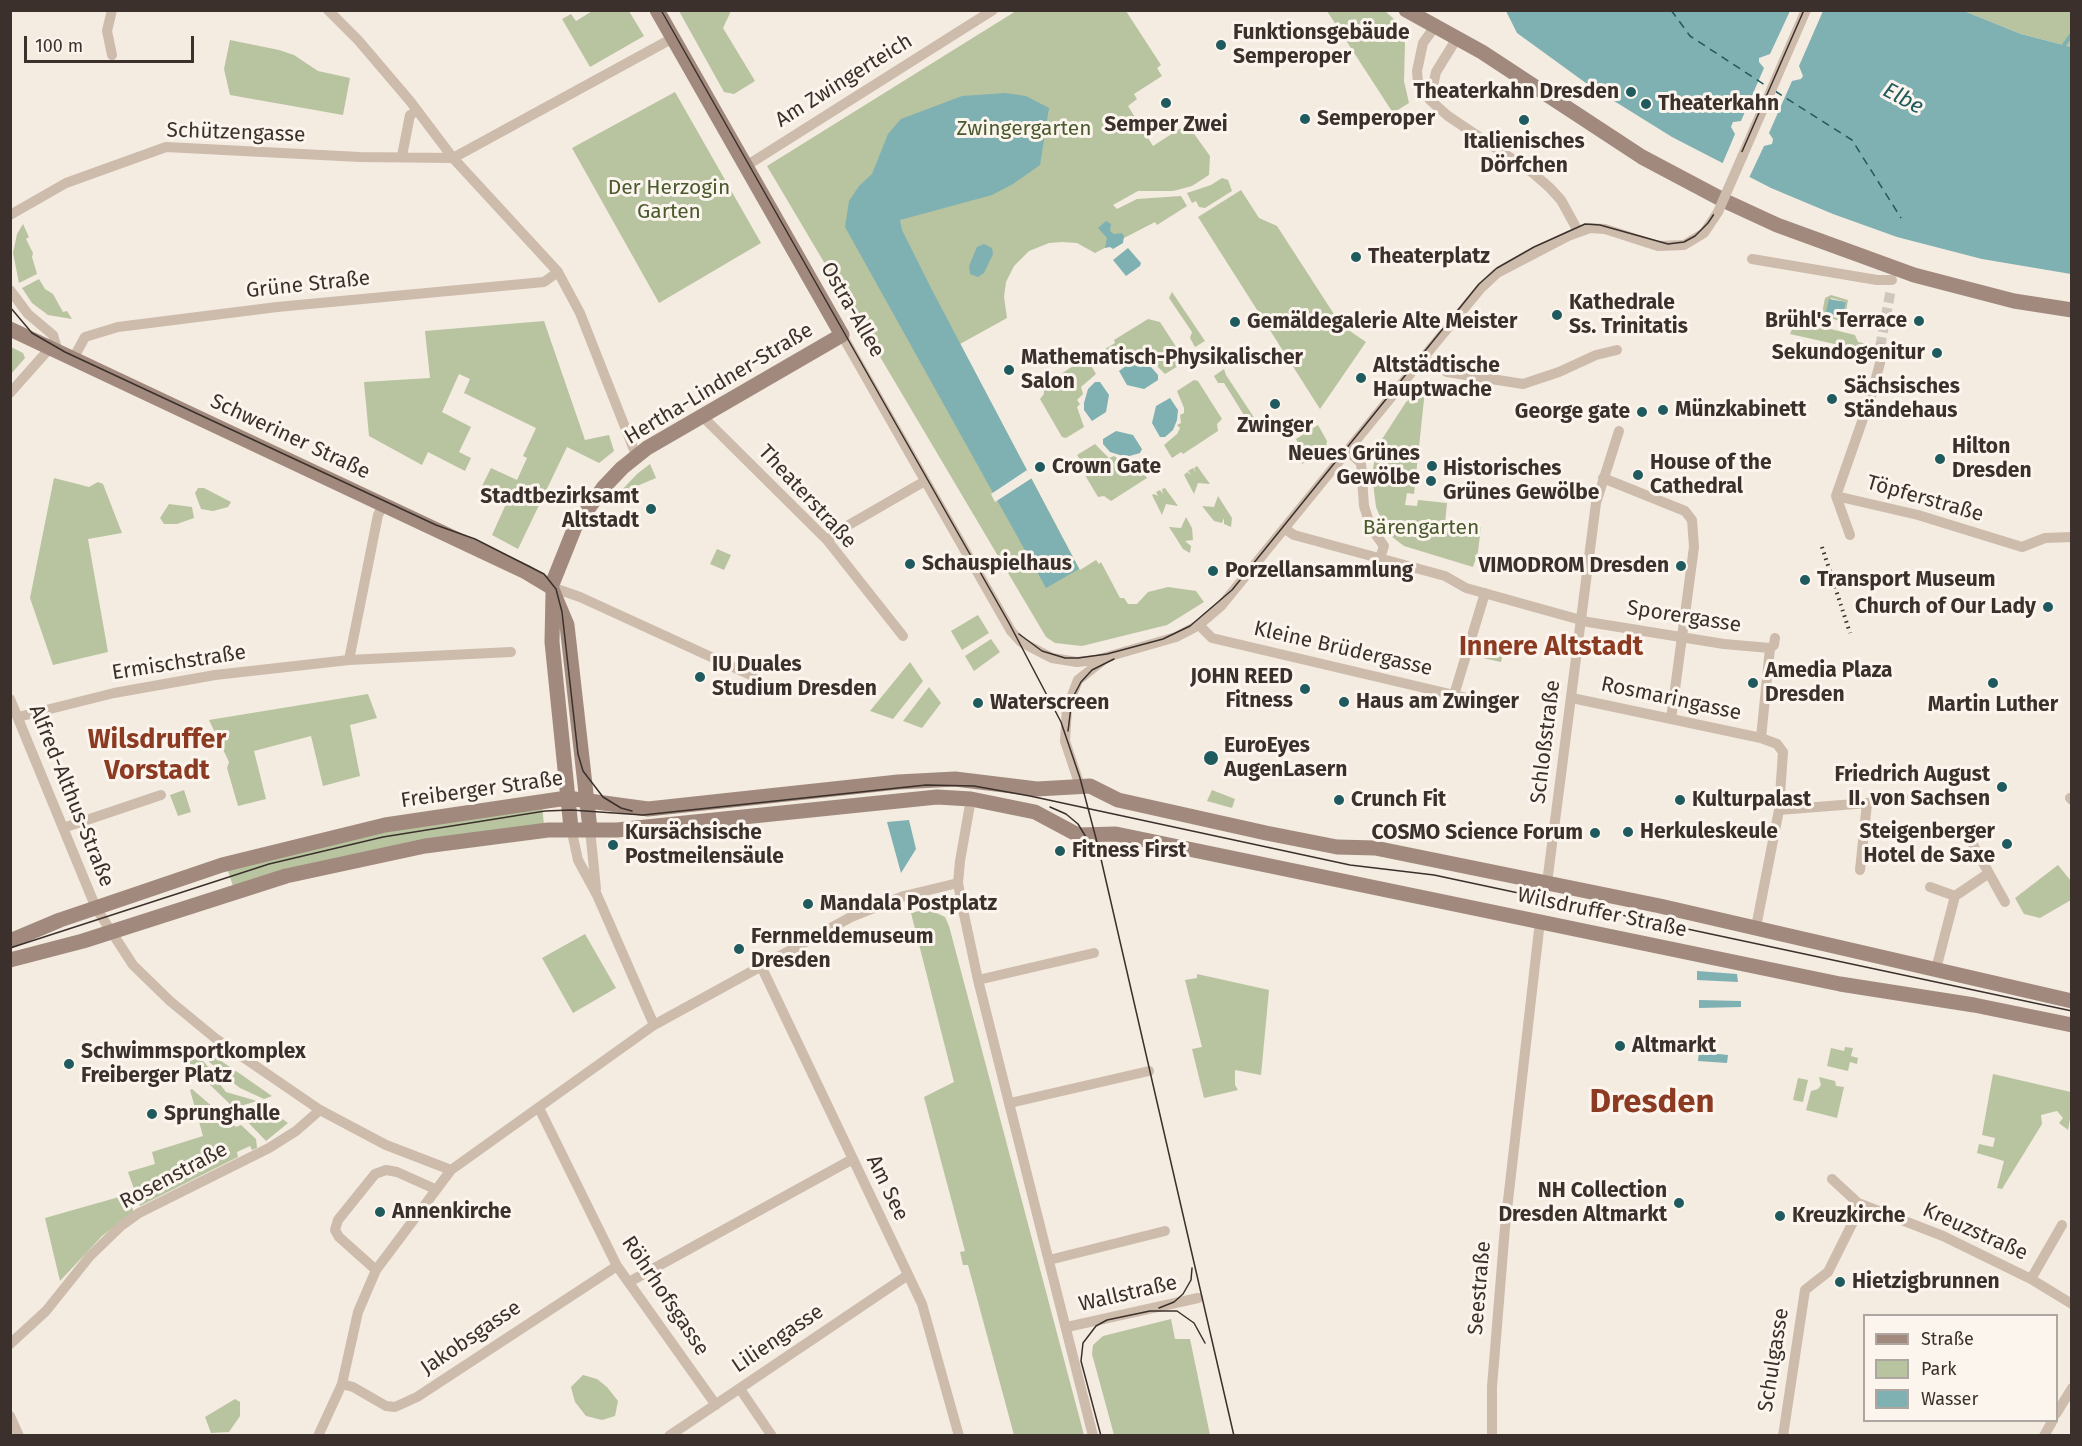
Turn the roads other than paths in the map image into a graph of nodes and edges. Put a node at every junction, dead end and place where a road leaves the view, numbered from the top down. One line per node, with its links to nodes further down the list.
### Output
1 (112, 10): 11 (street)
2 (328, 10): 13 (street)
3 (657, 10): 9 (street, Ostra-Allee)
4 (1406, 10): 8 (street)
5 (1425, 10): 8 (street)
6 (1806, 10): 18 (street, bridge)
7 (991, 11): 16 (street, Am Zwingerteich)
8 (1436, 25): 10 (street); 12 (street)
9 (673, 38): 15 (street); 16 (street, Ostra-Allee)
10 (1457, 38): 12 (street); 21 (street)
11 (112, 55)
12 (1430, 100): 18 (street)
13 (417, 111): 14 (street); 15 (street)
14 (402, 156): 15 (street, Schützengasse); 17 (street, Schützengasse)
15 (453, 158): 20 (street)
16 (746, 166): 25 (street, Ostra-Allee)
17 (10, 215)
18 (1578, 231): 29 (street)
19 (1752, 259): 21 (street)
20 (558, 272): 28 (street, Grüne Straße); 34 (street)
21 (1892, 279): 23 (street)
22 (10, 290): 28 (street)
23 (2072, 310)
24 (10, 329): 28 (street, Schweriner Straße)
25 (842, 335): 31 (street, Hertha-Lindner-Straße); 36 (street, Ostra-Allee)
26 (1880, 346): 37 (street)
27 (1617, 350): 29 (street)
28 (60, 353): 30 (street, Grüne Straße); 38 (street, Schweriner Straße)
29 (1423, 358): 33 (street)
30 (10, 393)
31 (702, 416): 34 (street, Hertha-Lindner-Straße); 42 (street, Theaterstraße)
32 (1619, 431): 35 (street, Schloßstraße)
33 (1348, 451): 39 (street); 43 (street)
34 (636, 455): 44 (street, Hertha-Lindner-Straße)
35 (1603, 478): 46 (street, Schloßstraße); 49 (street)
36 (924, 482): 42 (street); 53 (street, Ostra-Allee)
37 (1836, 496): 40 (street); 41 (street, Töpferstraße)
38 (384, 504): 44 (street, Schweriner Straße); 54 (street)
39 (1285, 529): 43 (street, Sporergasse); 47 (street)
40 (1850, 534)
41 (2072, 537)
42 (827, 540): 48 (street, Theaterstraße)
43 (1380, 558): 45 (street, Sporergasse)
44 (552, 590): 55 (street); 66 (street, Hertha-Lindner-Straße); 68 (street, Hertha-Lindner-Straße)
45 (1485, 593): 46 (street, Sporergasse); 56 (street)
46 (1580, 620): 49 (street, Sporergasse); 57 (street, Schloßstraße)
47 (1198, 625): 53 (street); 56 (street, Kleine Brüdergasse)
48 (903, 636)
49 (1682, 637): 51 (street, Sporergasse); 61 (street)
50 (1775, 638): 51 (street)
51 (1770, 648): 62 (street)
52 (512, 652): 54 (street, Ermischstraße)
53 (1116, 655): 63 (street)
54 (349, 660): 60 (street, Ermischstraße)
55 (757, 678)
56 (1454, 695): 59 (street, Kleine Brüdergasse)
57 (1572, 698): 61 (street, Rosmaringasse); 78 (street, Schloßstraße)
58 (10, 699): 60 (street, Alfred-Althus-Straße)
59 (1484, 702)
60 (18, 717): 71 (street, Alfred-Althus-Straße)
61 (1671, 719): 62 (street, Rosmaringasse)
62 (1761, 738): 70 (street)
63 (1080, 786): 68 (street, Freiberger Straße); 78 (street, Wilsdruffer Straße)
64 (160, 795): 71 (street)
65 (1903, 797): 69 (street)
66 (567, 798): 68 (street, Freiberger Straße); 72 (street, Hertha-Lindner-Straße); 83 (street, Freiberger Straße)
67 (971, 799): 73 (street); 77 (street); 84 (street, Wilsdruffer Straße)
68 (588, 800): 73 (street, Hertha-Lindner-Straße)
69 (1867, 803): 70 (street); 75 (street)
70 (1779, 810): 85 (street)
71 (63, 828): 83 (street, Alfred-Althus-Straße)
72 (571, 828): 73 (street); 80 (street, Hertha-Lindner-Straße); 86 (street)
73 (590, 829): 80 (street, Hertha-Lindner-Straße)
74 (1971, 841): 76 (street)
75 (1860, 870)
76 (1989, 873): 81 (street); 82 (street)
77 (958, 883): 90 (street); 92 (street)
78 (1547, 883): 85 (street, Wilsdruffer Straße)
79 (1930, 887): 81 (street)
80 (597, 895): 94 (street, Hertha-Lindner-Straße)
81 (1955, 896): 91 (street)
82 (2005, 902)
83 (96, 908): 86 (street, Alfred-Althus-Straße); 87 (street, Freiberger Straße)
84 (1540, 921): 95 (street, Wilsdruffer Straße); 130 (street, Seestraße)
85 (1756, 927): 91 (street, Wilsdruffer Straße)
86 (112, 932): 89 (street); 99 (street, Alfred-Althus-Straße)
87 (10, 941)
88 (1094, 953): 92 (street)
89 (10, 960)
90 (761, 966): 94 (street); 100 (street, Am See)
91 (1936, 969): 93 (street, Wilsdruffer Straße)
92 (978, 980): 97 (street)
93 (2072, 1001)
94 (654, 1025): 98 (street)
95 (2072, 1026)
96 (1149, 1071): 97 (street)
97 (1010, 1103): 107 (street)
98 (539, 1108): 101 (street); 108 (street, Röhrhofsgasse)
99 (320, 1110): 101 (street, Alfred-Althus-Straße); 116 (street, Rosenstraße)
100 (851, 1160): 110 (street, Am See); 112 (street)
101 (451, 1170): 103 (street)
102 (1832, 1179): 104 (street, Kreuzstraße)
103 (435, 1190): 109 (street); 109 (street)
104 (1858, 1203): 111 (street, Kreuzstraße); 131 (street, Schulgasse)
105 (2062, 1225): 111 (street)
106 (1165, 1231): 107 (street)
107 (1049, 1260): 115 (street)
108 (617, 1266): 112 (street, Röhrhofsgasse); 117 (street, Jakobsgasse)
109 (376, 1270): 117 (street)
110 (908, 1275): 119 (street, Liliengasse); 128 (street, Am See)
111 (2031, 1279): 114 (street, Kreuzstraße)
112 (629, 1282): 120 (street, Röhrhofsgasse)
113 (1198, 1298): 115 (street, Wallstraße)
114 (2072, 1304)
115 (1067, 1328): 129 (street)
116 (10, 1344)
117 (342, 1384): 125 (street)
118 (2072, 1388): 121 (street)
119 (740, 1389): 120 (street, Liliengasse); 127 (street)
120 (716, 1405): 126 (street, Liliengasse)
121 (2058, 1411)
122 (10, 1416): 124 (street)
123 (2052, 1422): 132 (street)
124 (19, 1436)
125 (318, 1436)
126 (669, 1436)
127 (772, 1436)
128 (959, 1436)
129 (1093, 1436)
130 (1492, 1436)
131 (1783, 1436)
132 (2044, 1436)

